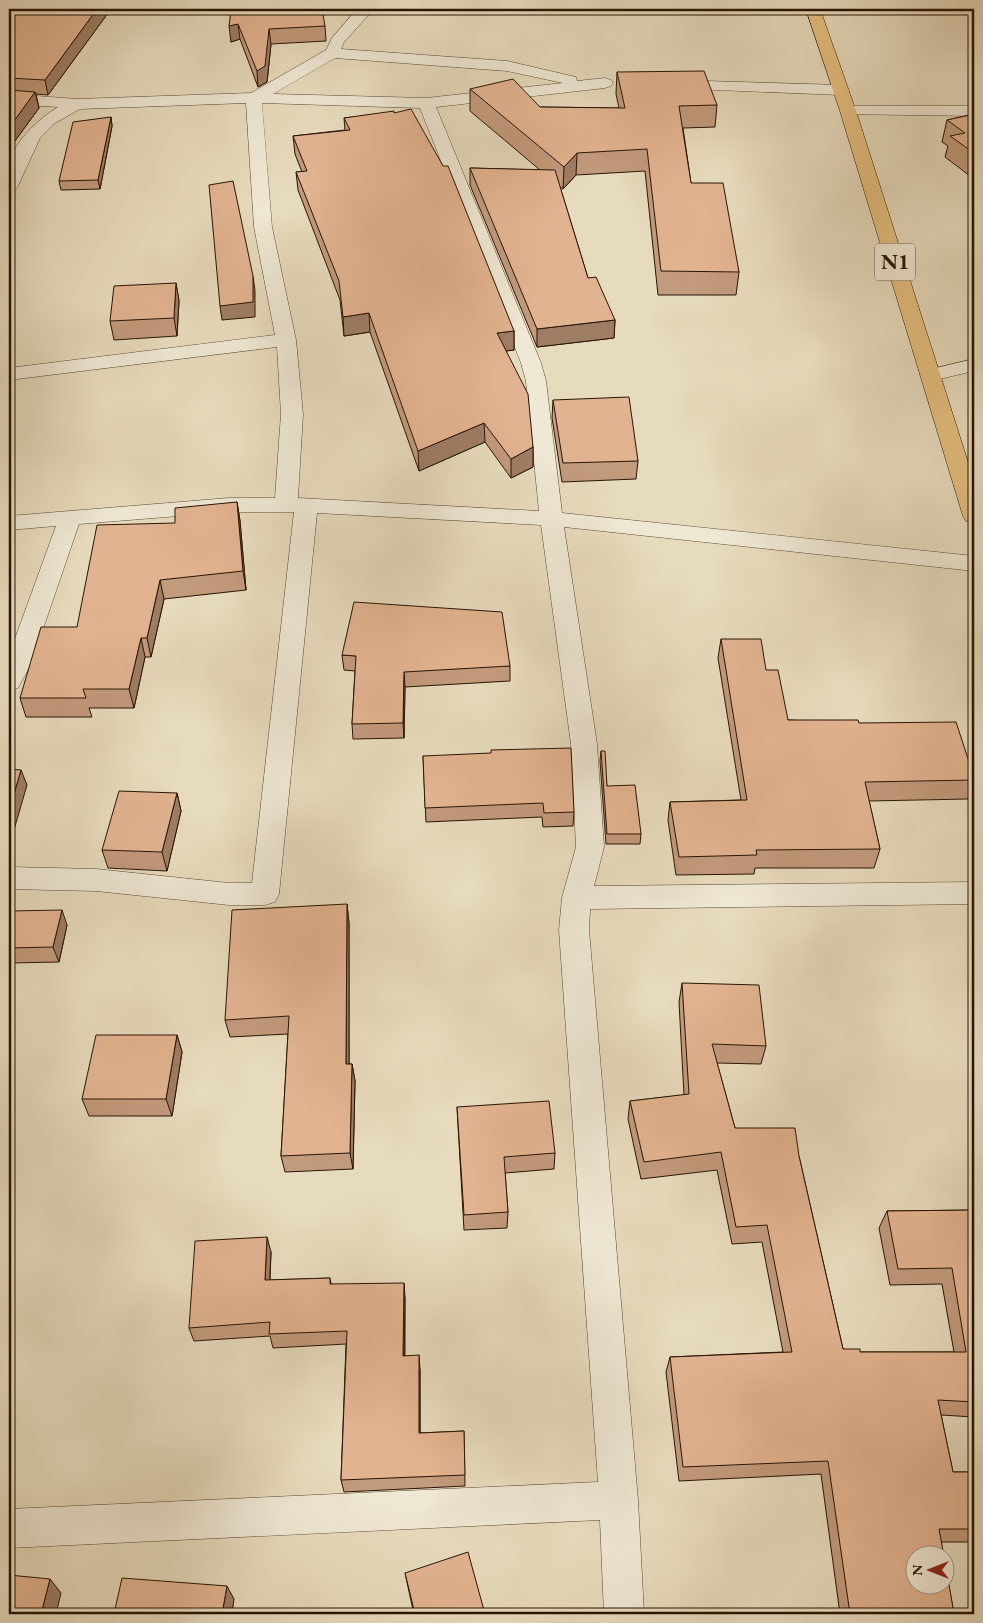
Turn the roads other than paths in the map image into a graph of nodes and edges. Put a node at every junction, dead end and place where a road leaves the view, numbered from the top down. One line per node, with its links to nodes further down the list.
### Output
1 (813, 9): 7 (highway, N1)
2 (363, 10): 3 (street)
3 (332, 53): 4 (street); 8 (street)
4 (605, 84): 5 (street); 10 (street)
5 (624, 84)
6 (663, 85): 7 (street)
7 (841, 90): 12 (highway, N1)
8 (254, 98): 10 (street); 11 (street); 15 (street)
9 (9, 99): 11 (street)
10 (426, 103): 22 (street)
11 (77, 104): 14 (street)
12 (848, 111): 13 (street); 18 (highway, N1)
13 (974, 111)
14 (9, 186)
15 (286, 340): 17 (street); 19 (street)
16 (974, 365): 18 (street)
17 (9, 374)
18 (931, 375): 20 (highway, N1)
19 (296, 505): 21 (street); 22 (street); 26 (street)
20 (974, 516)
21 (70, 518): 23 (street); 25 (street)
22 (551, 519): 24 (street); 28 (street)
23 (9, 523)
24 (974, 564)
25 (9, 682)
26 (9, 878)
27 (974, 893): 28 (street)
28 (576, 898): 29 (street)
29 (619, 1500): 30 (street); 31 (street)
30 (9, 1529)
31 (624, 1614)

